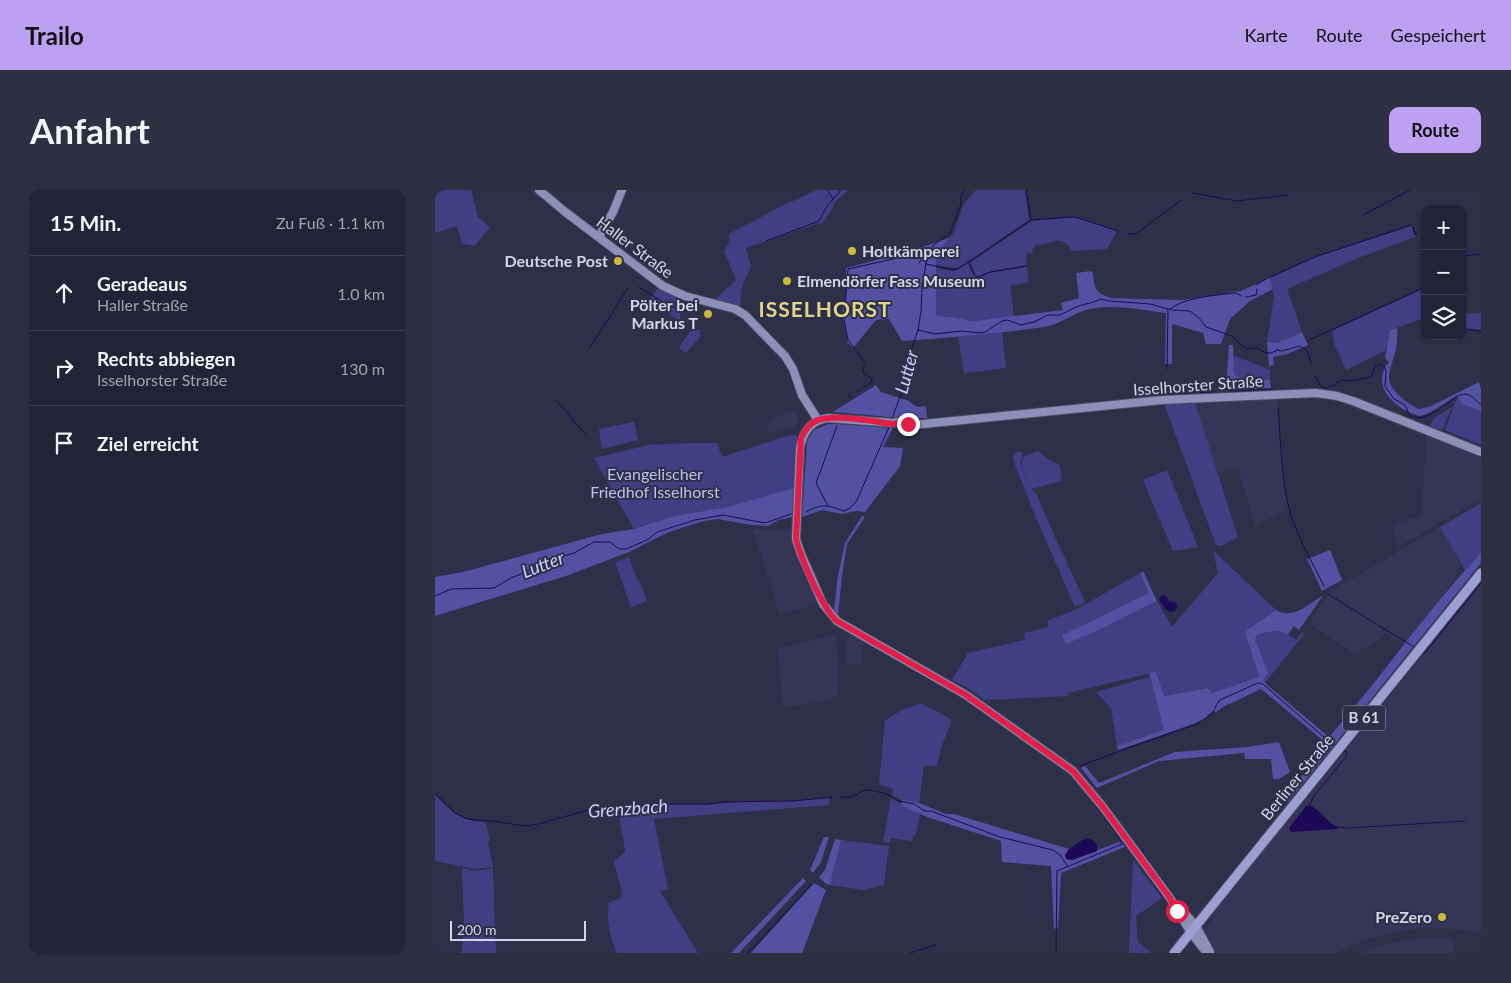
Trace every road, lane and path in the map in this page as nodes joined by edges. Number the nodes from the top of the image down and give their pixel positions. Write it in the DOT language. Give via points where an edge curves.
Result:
graph roads {
  1 [pos="539,190"];
  2 [pos="622,190"];
  3 [pos="599,237"];
  4 [pos="818,420"];
  5 [pos="1481,452"];
  6 [pos="1481,573"];
  7 [pos="1194,930"];
  8 [pos="1175,953"];
  9 [pos="1207,953"];
  10 [pos="1211,953"];
  1 -- 3 [label="street, Haller Straße"];
  2 -- 3 [label="street"];
  3 -- 4 [label="street, Haller Straße" via="672,291 745,315 785,356 802,396"];
  4 -- 5 [label="street, Isselhorster Straße" via="907,424 945,422 1162,400 1316,393 1353,401"];
  4 -- 7 [label="street" via="801,438 796,539 830,614 847,628 966,695 1073,771"];
  6 -- 7 [label="main road, Berliner Straße / B 61"];
  7 -- 8 [label="main road, Berliner Straße / B 61"];
  7 -- 9 [label="street"];
  7 -- 10 [label="street"];
}
